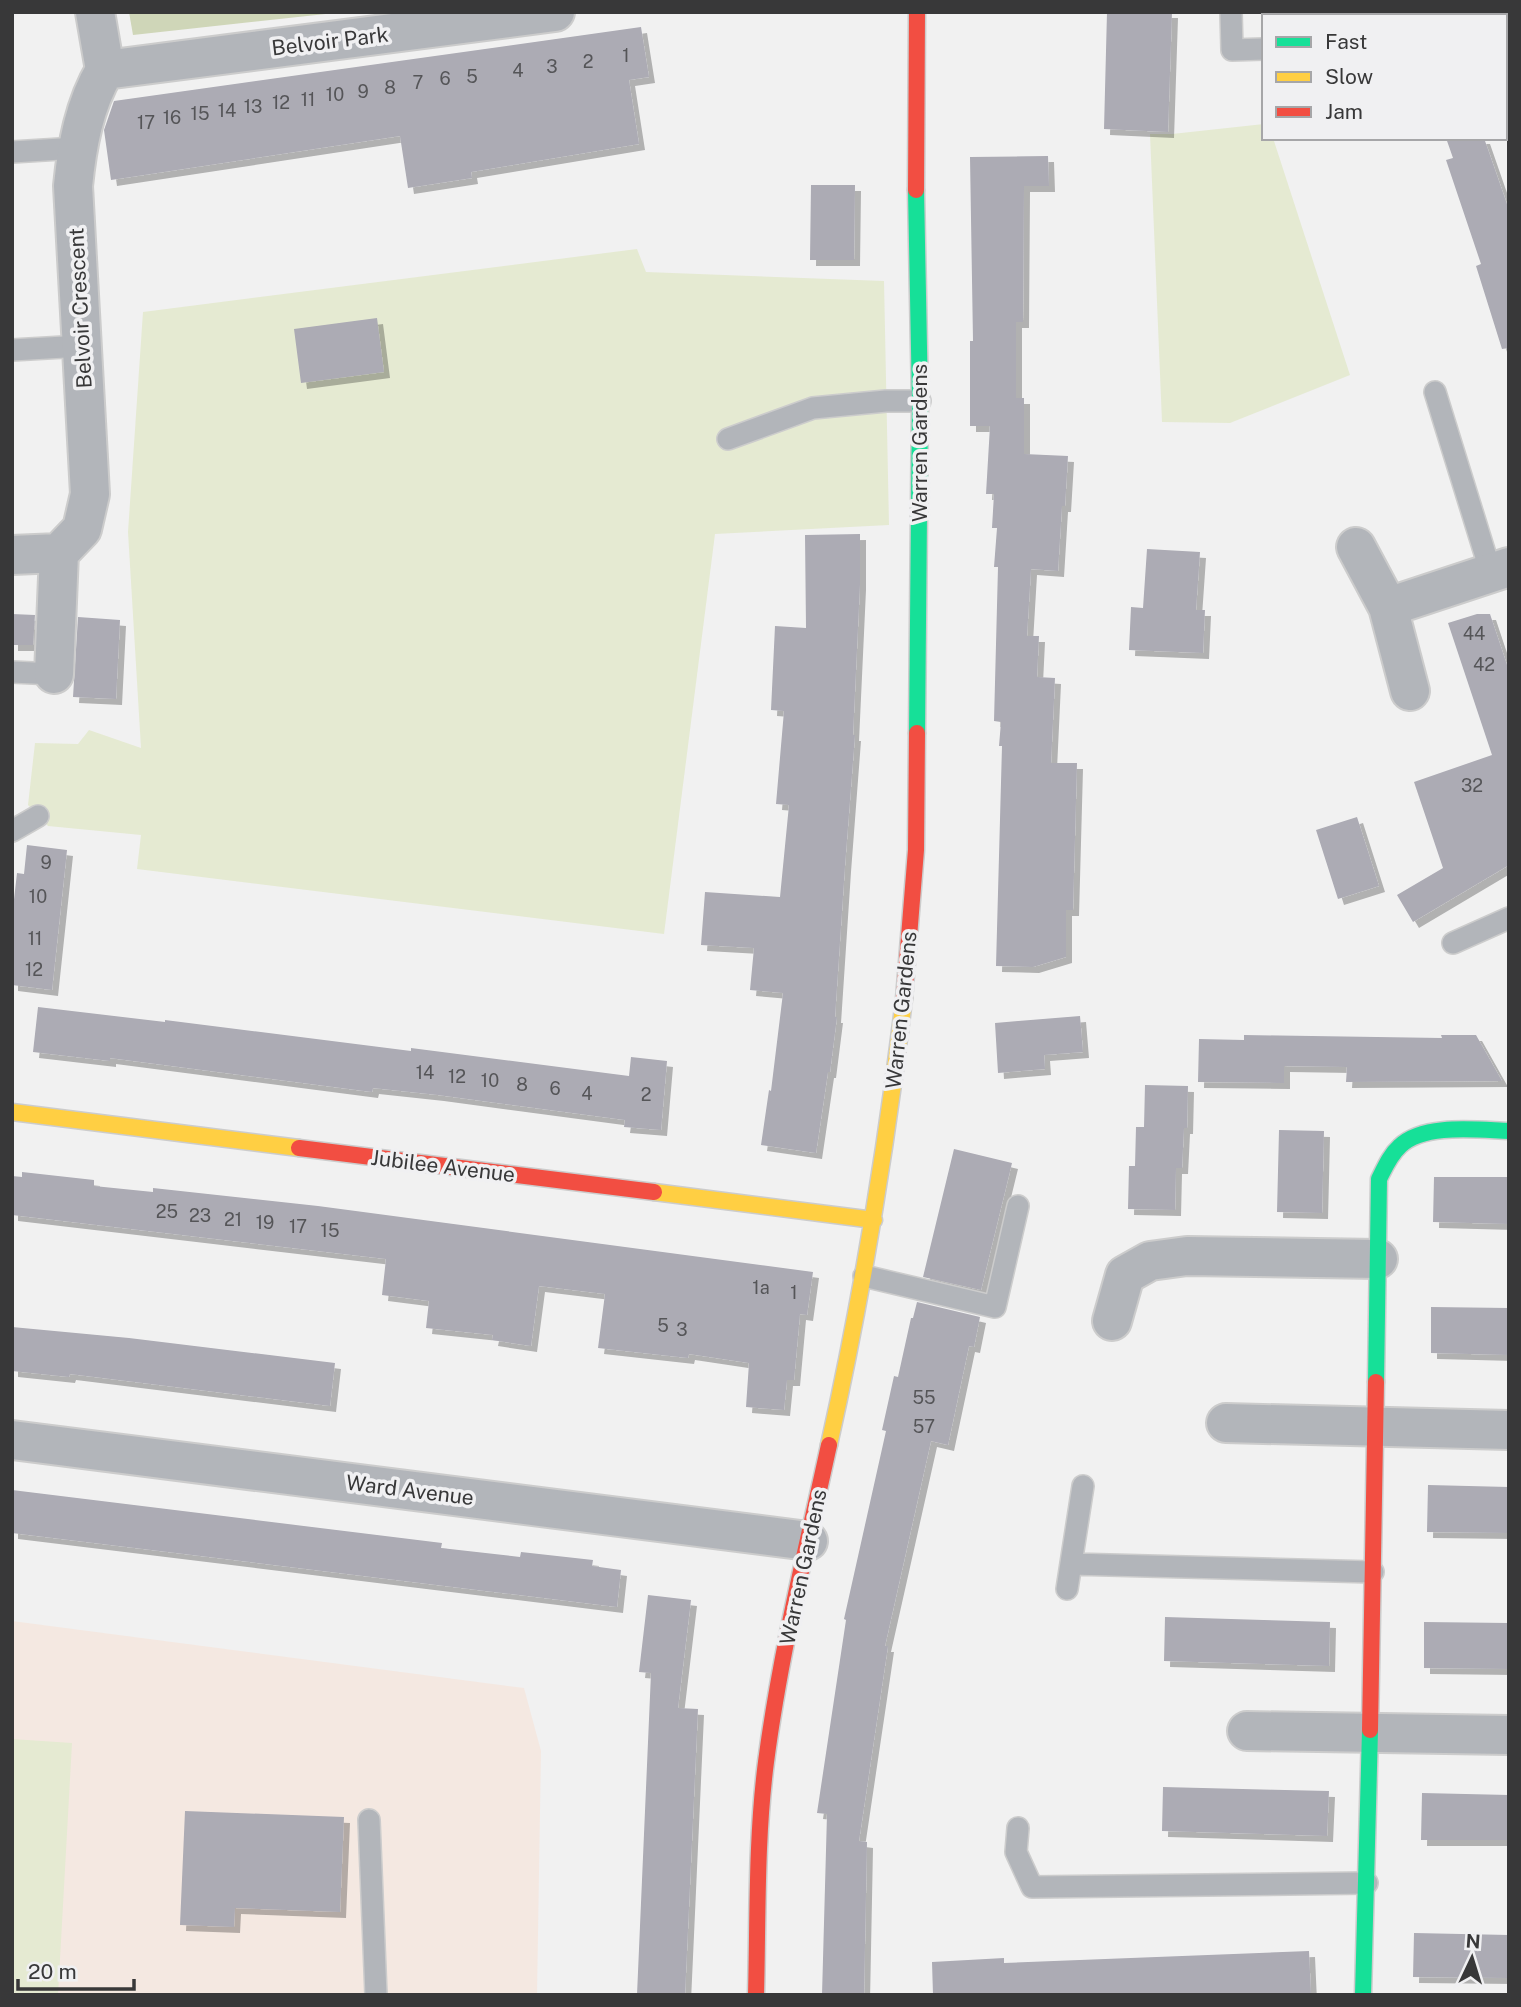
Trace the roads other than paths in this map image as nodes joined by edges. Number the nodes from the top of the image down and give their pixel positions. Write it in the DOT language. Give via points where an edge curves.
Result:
graph roads {
  1 [pos="95,12"];
  2 [pos="555,12"];
  3 [pos="917,12"];
  4 [pos="1231,12"];
  5 [pos="1262,49"];
  6 [pos="106,70"];
  7 [pos="77,148"];
  8 [pos="12,152"];
  9 [pos="82,346"];
  10 [pos="12,350"];
  11 [pos="1435,392"];
  12 [pos="919,401"];
  13 [pos="728,439"];
  14 [pos="1356,547"];
  15 [pos="59,554"];
  16 [pos="12,555"];
  17 [pos="1500,570"];
  18 [pos="1388,607"];
  19 [pos="12,672"];
  20 [pos="54,674"];
  21 [pos="1410,691"];
  22 [pos="38,816"];
  23 [pos="12,831"];
  24 [pos="1509,918"];
  25 [pos="1453,943"];
  26 [pos="12,1112"];
  27 [pos="1509,1131"];
  28 [pos="1018,1206"];
  29 [pos="874,1220"];
  30 [pos="1378,1259"];
  31 [pos="864,1276"];
  32 [pos="1112,1321"];
  33 [pos="1226,1423"];
  34 [pos="1374,1427"];
  35 [pos="1509,1430"];
  36 [pos="12,1440"];
  37 [pos="1083,1486"];
  38 [pos="807,1541"];
  39 [pos="1071,1564"];
  40 [pos="1373,1572"];
  41 [pos="1067,1589"];
  42 [pos="1247,1731"];
  43 [pos="1370,1733"];
  44 [pos="1509,1735"];
  45 [pos="369,1820"];
  46 [pos="1018,1828"];
  47 [pos="1367,1883"];
  48 [pos="376,1995"];
  49 [pos="756,1995"];
  50 [pos="1363,1995"];
  1 -- 6 [label="street"];
  2 -- 6 [label="street, Belvoir Park"];
  3 -- 12 [label="street, Warren Gardens"];
  4 -- 5 [label="lane" via="1232,50"];
  6 -- 7 [label="street, Belvoir Crescent" via="94,89"];
  7 -- 8 [label="lane"];
  7 -- 9 [label="street, Belvoir Crescent" via="73,186"];
  9 -- 10 [label="lane"];
  9 -- 15 [label="street, Belvoir Crescent" via="90,494 82,529"];
  11 -- 17 [label="lane"];
  12 -- 13 [label="lane" via="813,408"];
  12 -- 29 [label="street, Warren Gardens" via="916,850 906,984"];
  14 -- 18 [label="street"];
  15 -- 16 [label="street"];
  15 -- 20 [label="street"];
  17 -- 18 [label="street"];
  18 -- 21 [label="street"];
  19 -- 20 [label="lane"];
  22 -- 23 [label="lane"];
  24 -- 25 [label="lane"];
  26 -- 29 [label="street, Jubilee Avenue"];
  27 -- 30 [label="street" via="1443,1130 1407,1139 1390,1157 1379,1179"];
  28 -- 31 [label="lane" via="995,1307"];
  29 -- 31 [label="street, Warren Gardens"];
  30 -- 32 [label="street" via="1187,1256 1150,1261 1125,1275"];
  30 -- 34 [label="street"];
  31 -- 38 [label="street, Warren Gardens"];
  33 -- 34 [label="street"];
  34 -- 35 [label="street"];
  34 -- 40 [label="street"];
  36 -- 38 [label="street, Ward Avenue"];
  37 -- 39 [label="lane"];
  38 -- 49 [label="street, Warren Gardens" via="766,1763"];
  39 -- 40 [label="lane"];
  39 -- 41 [label="lane"];
  40 -- 43 [label="street"];
  42 -- 43 [label="street"];
  43 -- 44 [label="street"];
  43 -- 47 [label="street"];
  45 -- 48 [label="lane"];
  46 -- 47 [label="lane" via="1016,1852 1032,1887"];
  47 -- 50 [label="street"];
}
